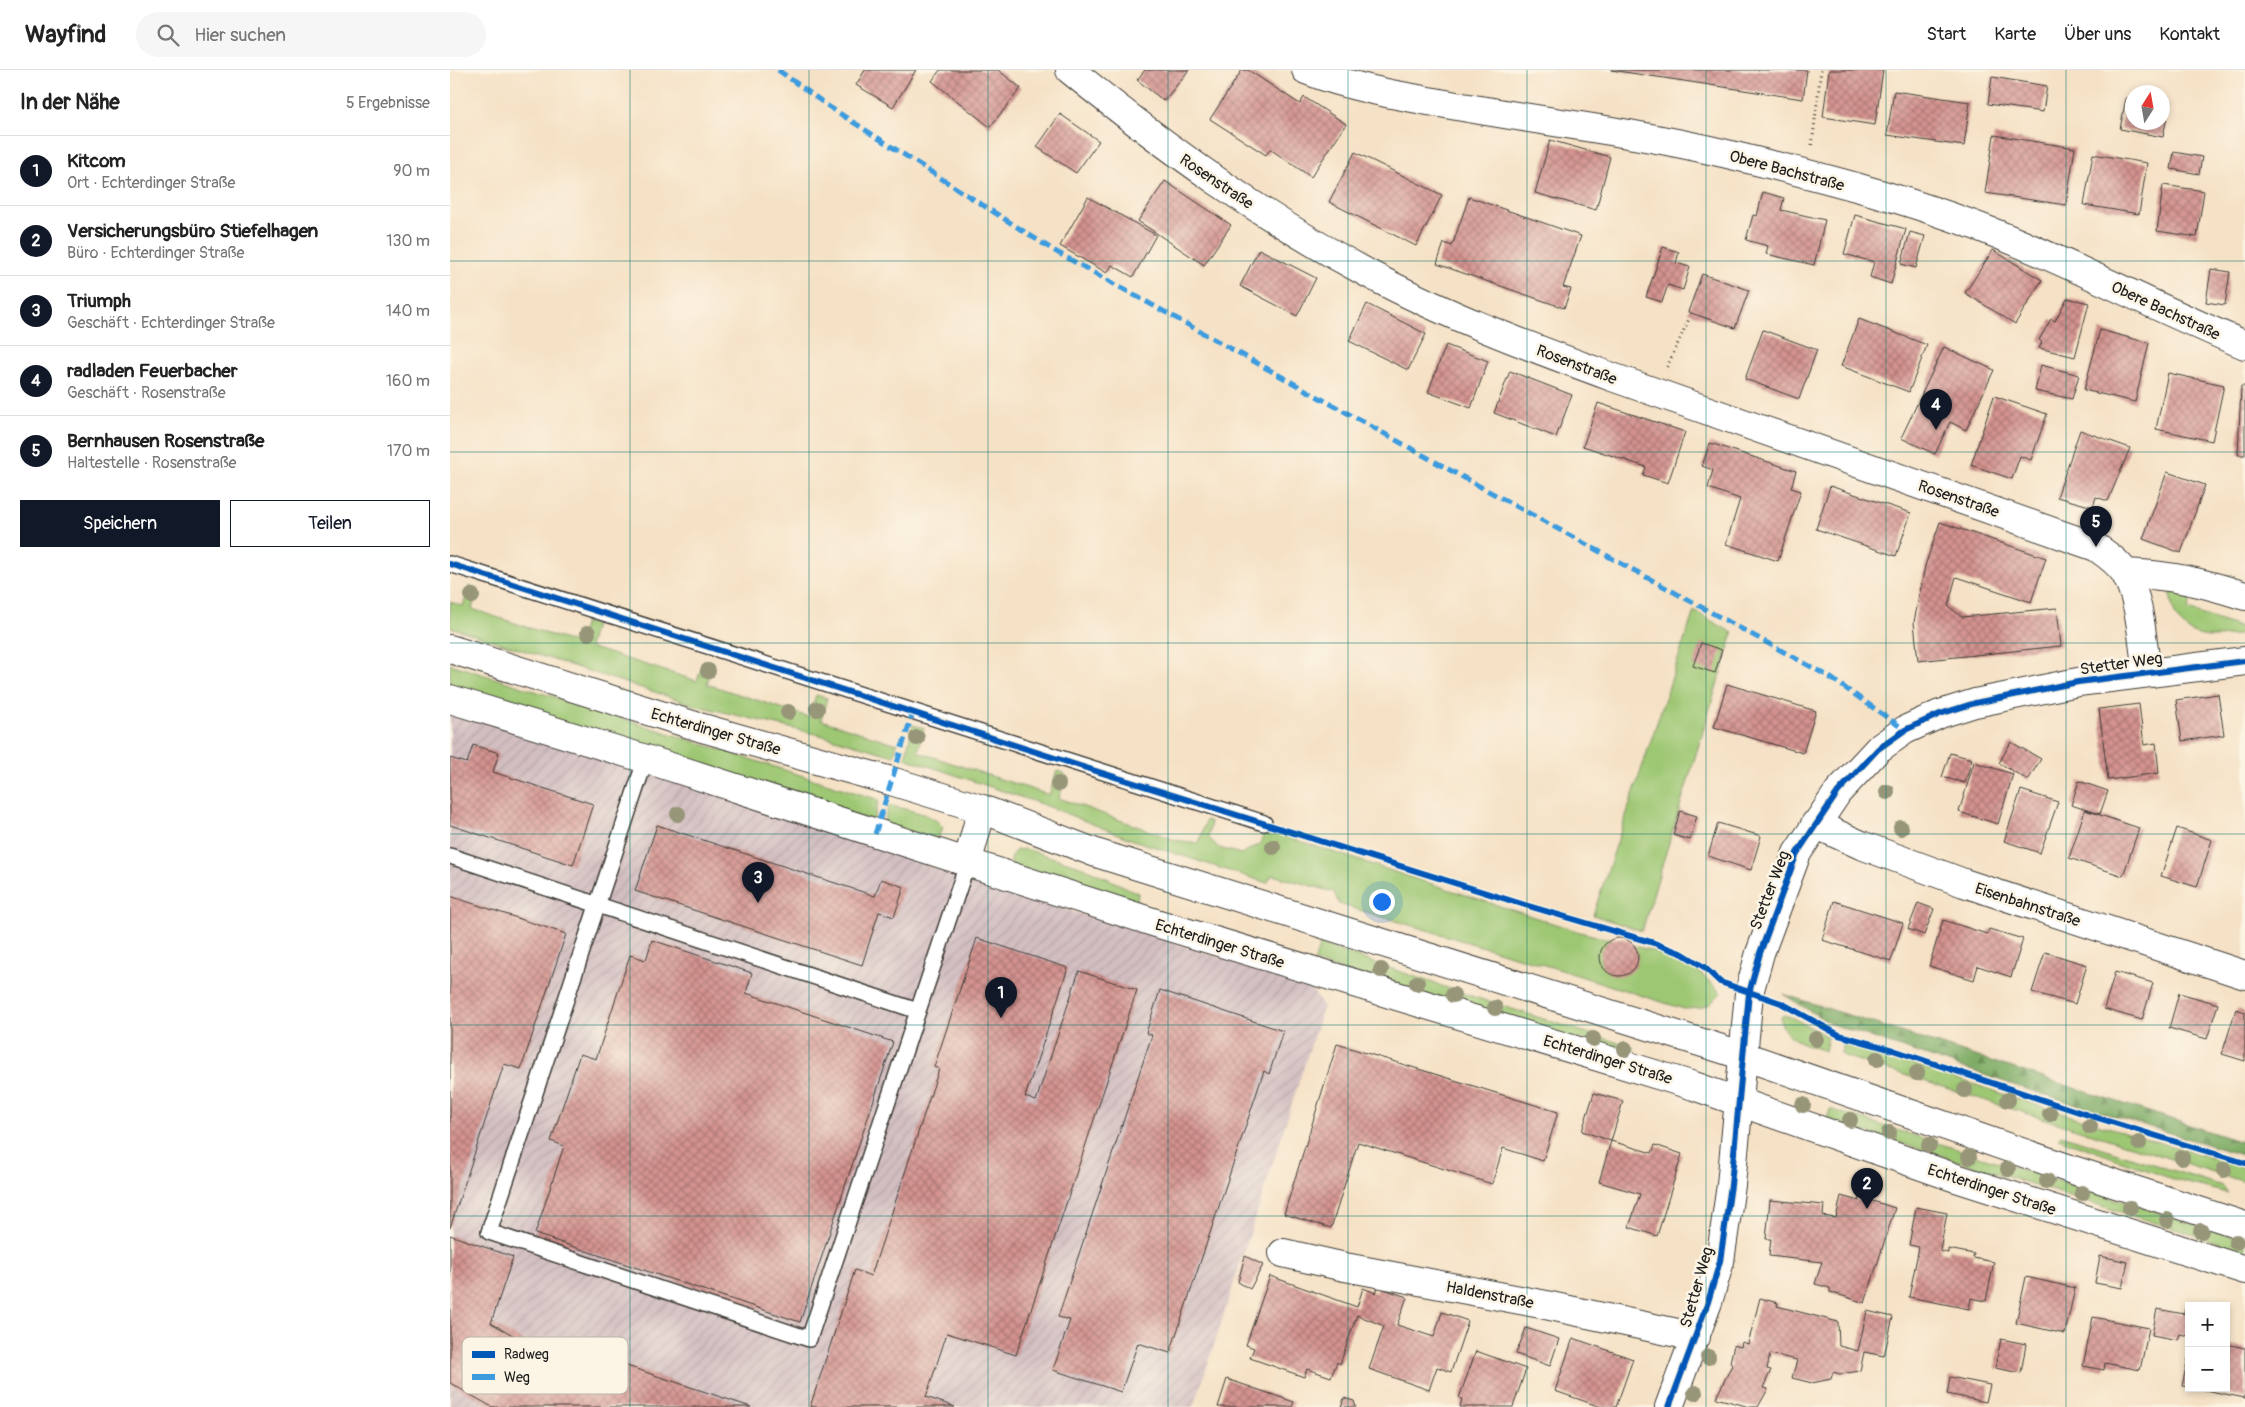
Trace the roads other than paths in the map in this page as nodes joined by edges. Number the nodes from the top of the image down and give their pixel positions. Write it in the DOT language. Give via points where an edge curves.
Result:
graph roads {
  1 [pos="1070,70"];
  2 [pos="1306,70"];
  3 [pos="2245,345"];
  4 [pos="450,564"];
  5 [pos="2125,573"];
  6 [pos="2245,596"];
  7 [pos="450,649"];
  8 [pos="2245,661"];
  9 [pos="2147,672"];
  10 [pos="450,699"];
  11 [pos="646,759"];
  12 [pos="982,809"];
  13 [pos="1264,823"];
  14 [pos="1815,824"];
  15 [pos="450,856"];
  16 [pos="967,864"];
  17 [pos="598,905"];
  18 [pos="2245,975"];
  19 [pos="918,1011"];
  20 [pos="1741,1055"];
  21 [pos="1739,1102"];
  22 [pos="2245,1226"];
  23 [pos="1283,1253"];
  24 [pos="2245,1270"];
  25 [pos="1696,1336"];
  26 [pos="1669,1407"];
  1 -- 5 [label="street, Rosenstraße" via="1188,162 1240,198 1370,274 1542,351 2096,547"];
  2 -- 3 [label="street, Obere Bachstraße" via="1350,85 1671,142 1808,175 1941,214 1996,234"];
  4 -- 13 [label="lane"];
  5 -- 6 [label="street" via="2189,579"];
  5 -- 9 [label="street, Rosenstraße" via="2134,597"];
  7 -- 12 [label="street, Echterdinger Straße" via="699,727"];
  8 -- 9 [label="street, Stetter Weg"];
  9 -- 14 [label="street, Stetter Weg" via="2016,693 1940,714 1905,730 1857,769"];
  10 -- 11 [label="street, Echterdinger Straße"];
  11 -- 16 [label="street, Echterdinger Straße"];
  11 -- 17 [label="lane"];
  12 -- 16 [label="street"];
  12 -- 20 [label="street, Echterdinger Straße" via="1096,852"];
  14 -- 18 [label="street, Eisenbahnstraße" via="1861,846 1964,883"];
  14 -- 20 [label="street, Stetter Weg" via="1793,862 1760,953 1749,993"];
  15 -- 17 [label="lane"];
  16 -- 19 [label="lane"];
  16 -- 21 [label="street, Echterdinger Straße"];
  17 -- 19 [label="lane"];
  17 -- 19 [label="lane" via="489,1232 809,1339"];
  20 -- 21 [label="street, Stetter Weg"];
  20 -- 22 [label="street, Echterdinger Straße"];
  21 -- 24 [label="street, Echterdinger Straße" via="1956,1178"];
  21 -- 25 [label="street, Stetter Weg" via="1720,1261"];
  23 -- 25 [label="street, Haldenstraße"];
  25 -- 26 [label="street, Stetter Weg"];
}
